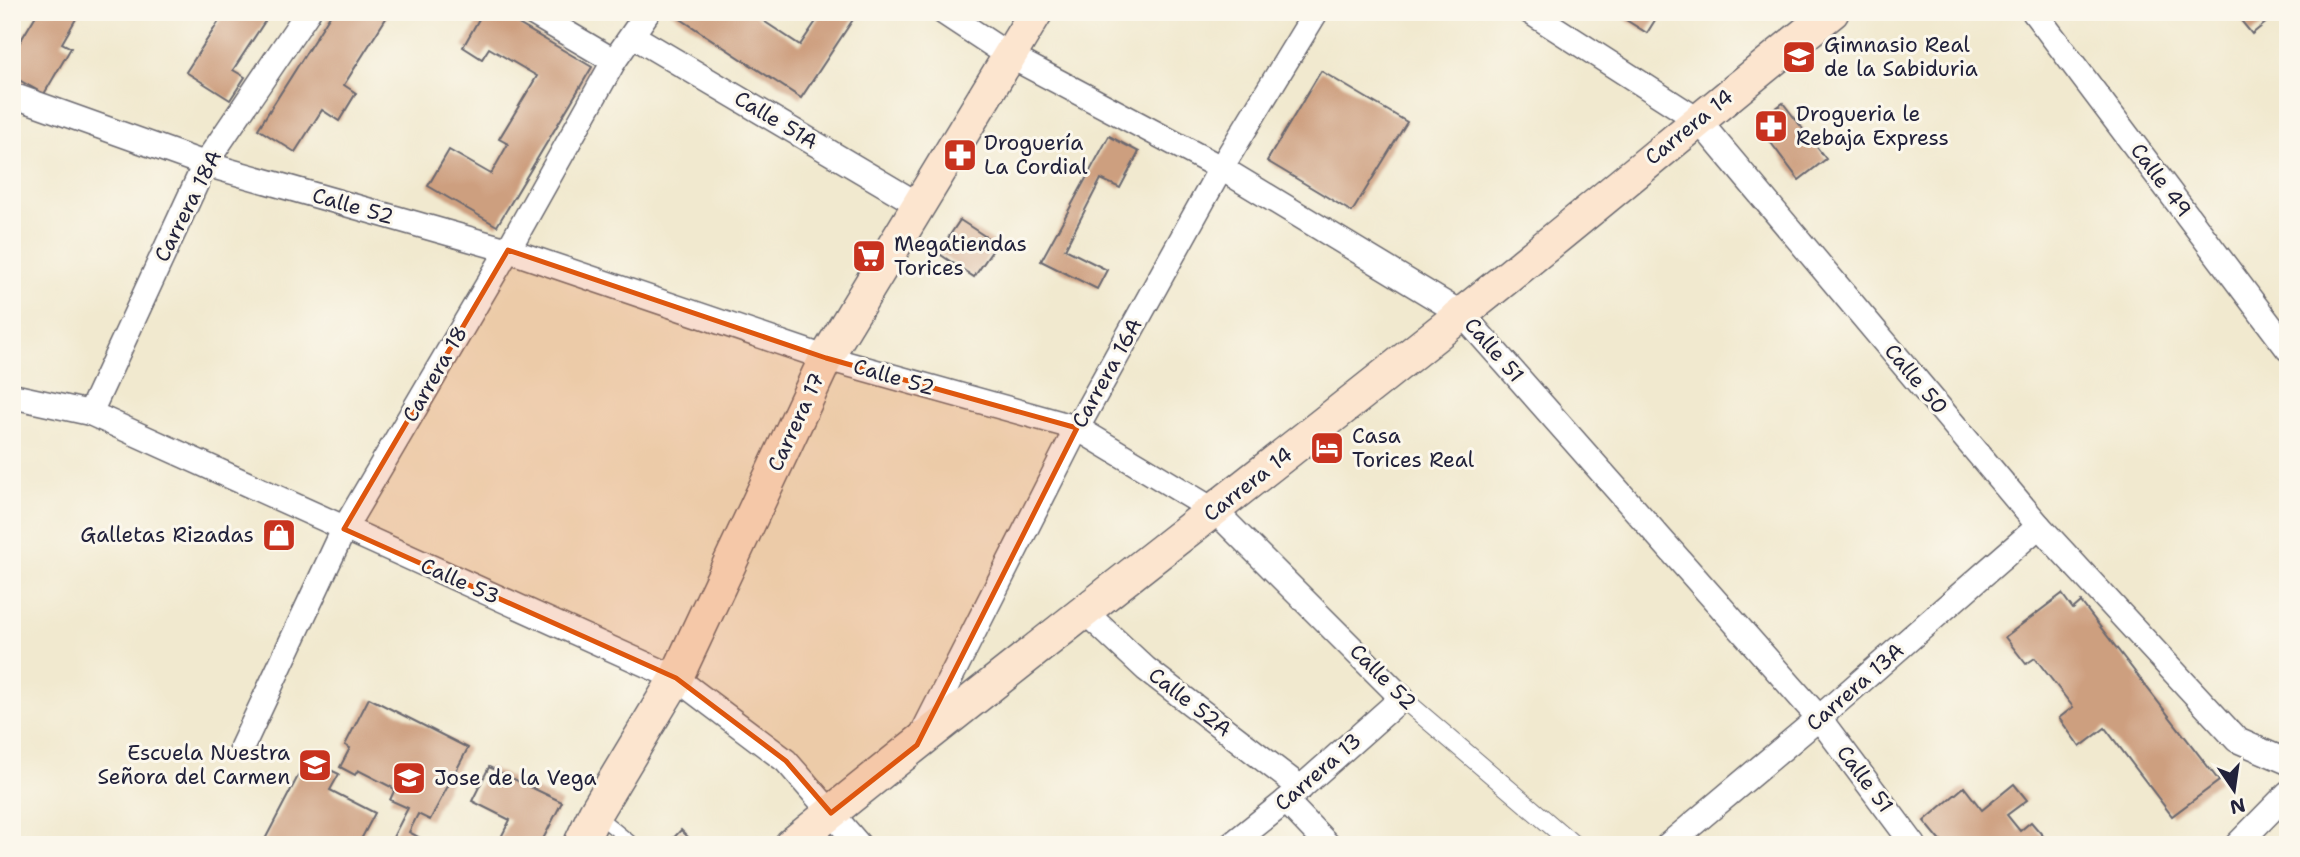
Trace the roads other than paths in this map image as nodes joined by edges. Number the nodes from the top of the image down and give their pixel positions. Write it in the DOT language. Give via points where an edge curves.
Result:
graph roads {
  1 [pos="308,12"];
  2 [pos="531,12"];
  3 [pos="648,12"];
  4 [pos="943,12"];
  5 [pos="1036,12"];
  6 [pos="1317,12"];
  7 [pos="1530,12"];
  8 [pos="1832,12"];
  9 [pos="2034,12"];
  10 [pos="633,36"];
  11 [pos="1008,55"];
  12 [pos="614,61"];
  13 [pos="12,95"];
  14 [pos="1698,120"];
  15 [pos="205,164"];
  16 [pos="1221,168"];
  17 [pos="919,205"];
  18 [pos="508,250"];
  19 [pos="1462,314"];
  20 [pos="2288,349"];
  21 [pos="826,358"];
  22 [pos="14,401"];
  23 [pos="90,413"];
  24 [pos="1077,428"];
  25 [pos="1215,511"];
  26 [pos="2039,526"];
  27 [pos="344,529"];
  28 [pos="1084,611"];
  29 [pos="676,678"];
  30 [pos="1402,698"];
  31 [pos="1819,718"];
  32 [pos="917,745"];
  33 [pos="242,747"];
  34 [pos="2288,762"];
  35 [pos="2288,793"];
  36 [pos="1294,794"];
  37 [pos="595,813"];
  38 [pos="831,813"];
  39 [pos="580,845"];
  40 [pos="634,845"];
  41 [pos="791,845"];
  42 [pos="859,845"];
  43 [pos="1231,845"];
  44 [pos="1328,845"];
  45 [pos="1574,845"];
  46 [pos="1668,845"];
  47 [pos="1914,845"];
  48 [pos="2237,845"];
  1 -- 15 [label="street, Carrera 18A"];
  2 -- 12 [label="street"];
  3 -- 10 [label="street, Carrera 18"];
  4 -- 11 [label="street, Calle 51"];
  5 -- 11 [label="main road, Carrera 17"];
  6 -- 16 [label="street, Carrera 16A"];
  7 -- 14 [label="street, Calle 50"];
  8 -- 14 [label="main road, Carrera 14"];
  9 -- 20 [label="street, Calle 49"];
  10 -- 12 [label="street, Carrera 18"];
  10 -- 17 [label="street, Calle 51A"];
  11 -- 16 [label="street, Calle 51"];
  11 -- 17 [label="main road, Carrera 17"];
  12 -- 18 [label="street, Carrera 18"];
  13 -- 15 [label="street, Calle 52"];
  14 -- 19 [label="main road, Carrera 14"];
  14 -- 26 [label="street, Calle 50"];
  15 -- 18 [label="street, Calle 52"];
  15 -- 23 [label="street, Carrera 18A"];
  16 -- 19 [label="street, Calle 51"];
  16 -- 24 [label="street, Carrera 16A"];
  17 -- 21 [label="main road, Carrera 17"];
  18 -- 21 [label="street, Calle 52"];
  18 -- 27 [label="street, Carrera 18"];
  19 -- 25 [label="main road, Carrera 14"];
  19 -- 31 [label="street, Calle 51"];
  21 -- 24 [label="street, Calle 52"];
  21 -- 29 [label="main road, Carrera 17"];
  22 -- 23 [label="street, Calle 53"];
  23 -- 27 [label="street, Calle 53"];
  24 -- 25 [label="street, Calle 52"];
  24 -- 32 [label="street, Carrera 16A"];
  25 -- 28 [label="main road, Carrera 14"];
  25 -- 30 [label="street, Calle 52"];
  26 -- 31 [label="street, Carrera 13A"];
  26 -- 34 [label="street, Calle 50" via="2236,740"];
  27 -- 29 [label="street, Calle 53"];
  27 -- 33 [label="street, Carrera 18"];
  28 -- 32 [label="main road, Carrera 14"];
  28 -- 36 [label="street, Calle 52A"];
  29 -- 37 [label="main road, Carrera 17"];
  29 -- 38 [label="street, Calle 53" via="786,761"];
  30 -- 36 [label="street, Carrera 13"];
  30 -- 45 [label="street, Calle 52"];
  31 -- 46 [label="street, Carrera 13A"];
  31 -- 47 [label="street, Calle 51"];
  32 -- 38 [label="main road, Carrera 14"];
  35 -- 48 [label="street"];
  36 -- 43 [label="street, Carrera 13"];
  36 -- 44 [label="street, Calle 52A"];
  37 -- 39 [label="main road, Carrera 17"];
  37 -- 40 [label="lane"];
  38 -- 41 [label="main road, Carrera 14"];
  38 -- 42 [label="street, Calle 53"];
}
